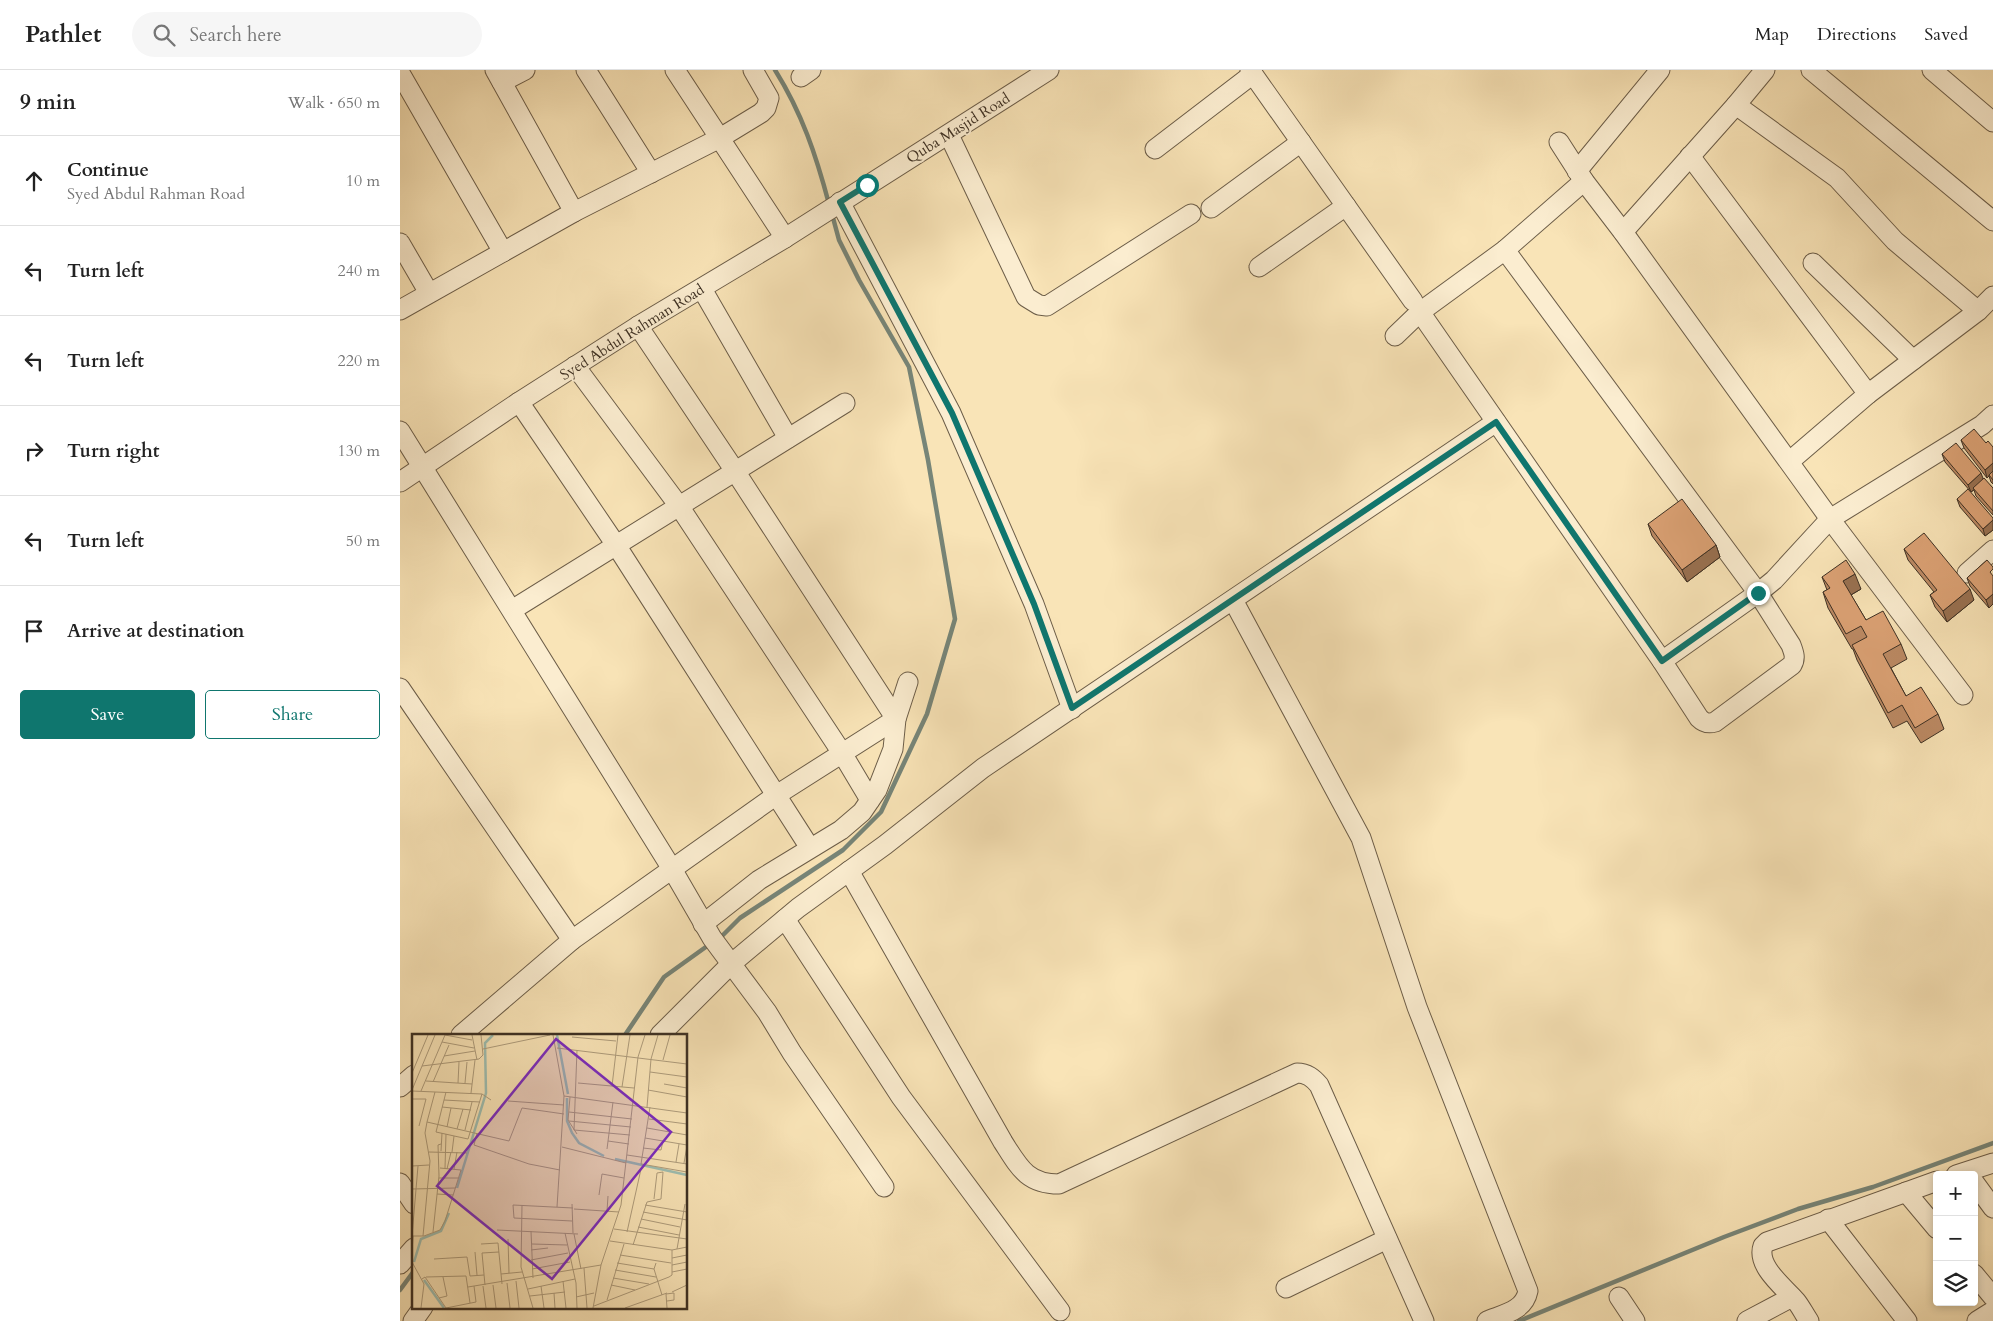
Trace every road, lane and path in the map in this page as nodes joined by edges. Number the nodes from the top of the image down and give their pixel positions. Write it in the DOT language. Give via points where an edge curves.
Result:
graph roads {
  1 [pos="525,70"];
  2 [pos="586,70"];
  3 [pos="675,70"];
  4 [pos="753,70"];
  5 [pos="1049,70"];
  6 [pos="1660,70"];
  7 [pos="1765,70"];
  8 [pos="1811,70"];
  9 [pos="1932,70"];
  10 [pos="1251,72"];
  11 [pos="400,73"];
  12 [pos="499,76"];
  13 [pos="1736,105"];
  14 [pos="1993,122"];
  15 [pos="949,135"];
  16 [pos="720,138"];
  17 [pos="1301,142"];
  18 [pos="1559,142"];
  19 [pos="1155,149"];
  20 [pos="1690,156"];
  21 [pos="651,173"];
  22 [pos="1581,176"];
  23 [pos="867,185"];
  24 [pos="840,202"];
  25 [pos="1346,206"];
  26 [pos="1211,208"];
  27 [pos="574,212"];
  28 [pos="1191,214"];
  29 [pos="1993,221"];
  30 [pos="1623,232"];
  31 [pos="785,238"];
  32 [pos="400,243"];
  33 [pos="1505,250"];
  34 [pos="503,252"];
  35 [pos="1813,263"];
  36 [pos="1260,267"];
  37 [pos="702,289"];
  38 [pos="429,293"];
  39 [pos="1993,296"];
  40 [pos="1416,307"];
  41 [pos="400,310"];
  42 [pos="1978,311"];
  43 [pos="638,326"];
  44 [pos="1395,336"];
  45 [pos="1913,360"];
  46 [pos="575,366"];
  47 [pos="1868,394"];
  48 [pos="519,402"];
  49 [pos="845,403"];
  50 [pos="1993,416"];
  51 [pos="1496,422"];
  52 [pos="400,431"];
  53 [pos="788,438"];
  54 [pos="1790,461"];
  55 [pos="422,467"];
  56 [pos="735,471"];
  57 [pos="400,482"];
  58 [pos="679,506"];
  59 [pos="1830,518"];
  60 [pos="616,545"];
  61 [pos="1993,550"];
  62 [pos="1967,572"];
  63 [pos="1758,593"];
  64 [pos="1233,600"];
  65 [pos="512,610"];
  66 [pos="1662,661"];
  67 [pos="908,682"];
  68 [pos="400,688"];
  69 [pos="1963,695"];
  70 [pos="1072,708"];
  71 [pos="406,711"];
  72 [pos="896,719"];
  73 [pos="842,753"];
  74 [pos="775,796"];
  75 [pos="870,800"];
  76 [pos="810,848"];
  77 [pos="672,869"];
  78 [pos="849,871"];
  79 [pos="785,919"];
  80 [pos="572,940"];
  81 [pos="716,944"];
  82 [pos="462,1034"];
  83 [pos="661,1034"];
  84 [pos="412,1077"];
  85 [pos="400,1087"];
  86 [pos="1993,1163"];
  87 [pos="1976,1171"];
  88 [pos="400,1183"];
  89 [pos="1933,1183"];
  90 [pos="884,1187"];
  91 [pos="1978,1190"];
  92 [pos="1906,1192"];
  93 [pos="408,1202"];
  94 [pos="1993,1208"];
  95 [pos="1828,1219"];
  96 [pos="1933,1224"];
  97 [pos="1387,1239"];
  98 [pos="412,1250"];
  99 [pos="400,1264"];
  100 [pos="1978,1279"];
  101 [pos="1286,1288"];
  102 [pos="1619,1297"];
  103 [pos="1792,1297"];
  104 [pos="1993,1297"];
  105 [pos="422,1308"];
  106 [pos="1060,1311"];
  107 [pos="1993,1312"];
  108 [pos="413,1321"];
  109 [pos="1424,1321"];
  110 [pos="1487,1321"];
  111 [pos="1635,1321"];
  112 [pos="1746,1321"];
  113 [pos="1809,1321"];
  114 [pos="1907,1321"];
  115 [pos="1977,1321"];
  1 -- 12 [label="street"];
  2 -- 21 [label="street"];
  3 -- 16 [label="street"];
  4 -- 16 [label="street" via="769,98 766,108"];
  5 -- 15 [label="street, Quba Masjid Road"];
  6 -- 22 [label="street"];
  7 -- 13 [label="street"];
  8 -- 29 [label="street"];
  9 -- 14 [label="street"];
  10 -- 17 [label="street"];
  10 -- 19 [label="street"];
  11 -- 34 [label="street"];
  12 -- 27 [label="street"];
  13 -- 20 [label="street"];
  13 -- 42 [label="street" via="1837,178 1895,241"];
  15 -- 23 [label="street, Quba Masjid Road"];
  15 -- 28 [label="street" via="1026,297 1039,305 1047,306"];
  16 -- 21 [label="street"];
  16 -- 31 [label="street"];
  17 -- 25 [label="street"];
  17 -- 26 [label="street"];
  18 -- 22 [label="street"];
  20 -- 30 [label="street"];
  20 -- 47 [label="street"];
  21 -- 27 [label="street"];
  22 -- 30 [label="street"];
  22 -- 33 [label="street"];
  23 -- 24 [label="street, Syed Abdul Rahman Road"];
  24 -- 31 [label="street, Syed Abdul Rahman Road"];
  24 -- 70 [label="street" via="952,413 1034,604"];
  25 -- 36 [label="street"];
  25 -- 40 [label="street"];
  27 -- 34 [label="street"];
  30 -- 54 [label="street"];
  31 -- 37 [label="street, Syed Abdul Rahman Road"];
  32 -- 38 [label="street"];
  33 -- 40 [label="street"];
  33 -- 63 [label="street"];
  34 -- 38 [label="street"];
  35 -- 45 [label="street"];
  37 -- 43 [label="street, Syed Abdul Rahman Road"];
  37 -- 53 [label="street"];
  38 -- 41 [label="street"];
  39 -- 42 [label="street"];
  40 -- 44 [label="street"];
  40 -- 51 [label="street"];
  42 -- 45 [label="street"];
  43 -- 46 [label="street, Syed Abdul Rahman Road"];
  43 -- 56 [label="street"];
  45 -- 47 [label="street"];
  46 -- 48 [label="street, Syed Abdul Rahman Road"];
  46 -- 58 [label="street"];
  47 -- 54 [label="street"];
  48 -- 55 [label="street, Syed Abdul Rahman Road"];
  48 -- 60 [label="street"];
  49 -- 53 [label="street"];
  50 -- 59 [label="street"];
  51 -- 64 [label="street"];
  51 -- 66 [label="street"];
  52 -- 55 [label="street"];
  53 -- 56 [label="street"];
  54 -- 59 [label="street"];
  55 -- 57 [label="street, Syed Abdul Rahman Road"];
  55 -- 65 [label="street"];
  56 -- 58 [label="street"];
  56 -- 72 [label="street"];
  58 -- 60 [label="street"];
  58 -- 73 [label="street"];
  59 -- 63 [label="street" via="1774,580"];
  59 -- 69 [label="street"];
  60 -- 65 [label="street"];
  60 -- 74 [label="street"];
  61 -- 62 [label="street"];
  63 -- 66 [label="street"];
  63 -- 66 [label="street" via="1791,646 1795,660 1715,722 1709,724 1699,718"];
  64 -- 70 [label="street"];
  64 -- 110 [label="street" via="1361,838 1417,1007 1528,1291 1527,1299 1518,1309"];
  65 -- 77 [label="street"];
  67 -- 72 [label="street"];
  68 -- 71 [label="street"];
  70 -- 78 [label="street" via="983,768"];
  71 -- 80 [label="street"];
  72 -- 73 [label="street"];
  72 -- 75 [label="street" via="893,749"];
  73 -- 74 [label="street"];
  73 -- 75 [label="street"];
  74 -- 76 [label="street"];
  74 -- 77 [label="street"];
  75 -- 76 [label="street" via="862,812 841,830"];
  76 -- 81 [label="street" via="760,880"];
  77 -- 80 [label="street"];
  77 -- 81 [label="street"];
  78 -- 79 [label="street"];
  78 -- 97 [label="street" via="1003,1142 1031,1179 1045,1184 1060,1184 1302,1073 1319,1085"];
  79 -- 81 [label="street"];
  79 -- 106 [label="street" via="901,1097"];
  80 -- 82 [label="street"];
  81 -- 83 [label="street"];
  81 -- 90 [label="street" via="767,1012"];
  84 -- 85 [label="street"];
  86 -- 87 [label="street"];
  88 -- 93 [label="street"];
  89 -- 92 [label="street"];
  91 -- 94 [label="street"];
  92 -- 95 [label="street"];
  92 -- 96 [label="street"];
  95 -- 103 [label="street" via="1763,1246 1765,1266"];
  95 -- 114 [label="street"];
  97 -- 101 [label="street"];
  97 -- 109 [label="street"];
  98 -- 99 [label="street"];
  100 -- 104 [label="street"];
  102 -- 111 [label="street"];
  103 -- 112 [label="street"];
  103 -- 113 [label="street"];
  105 -- 108 [label="street"];
  107 -- 115 [label="street"];
}
